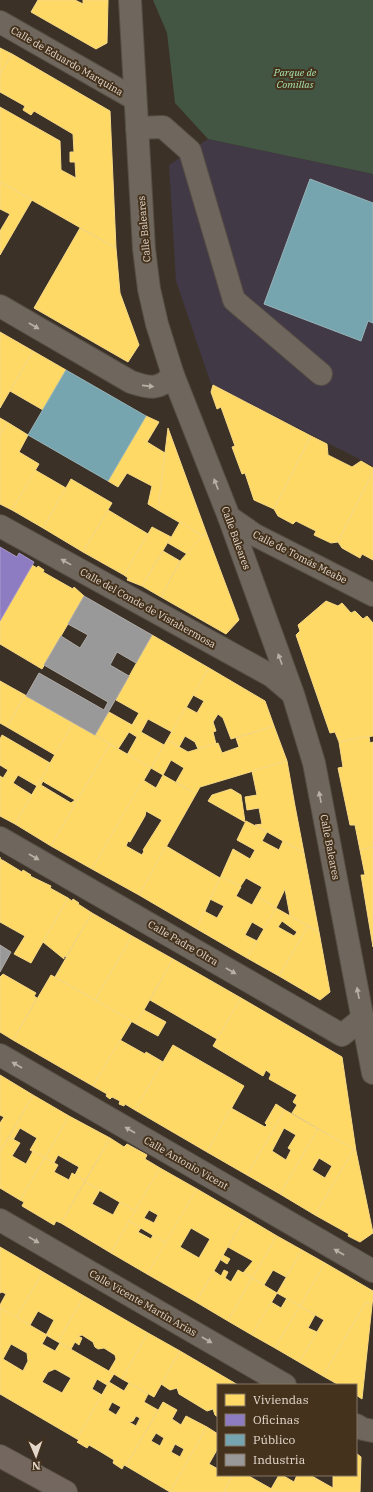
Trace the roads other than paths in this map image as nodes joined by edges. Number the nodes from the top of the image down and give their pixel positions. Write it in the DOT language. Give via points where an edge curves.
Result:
graph roads {
  1 [pos="130,0"];
  2 [pos="0,22"];
  3 [pos="134,99"];
  4 [pos="137,128"];
  5 [pos="0,306"];
  6 [pos="321,374"];
  7 [pos="173,375"];
  8 [pos="229,517"];
  9 [pos="0,526"];
  10 [pos="373,595"];
  11 [pos="293,694"];
  12 [pos="0,838"];
  13 [pos="363,1018"];
  14 [pos="0,1055"];
  15 [pos="372,1063"];
  16 [pos="0,1220"];
  17 [pos="373,1271"];
  18 [pos="283,1384"];
  19 [pos="357,1426"];
  20 [pos="373,1431"];
  21 [pos="0,1456"];
  22 [pos="66,1492"];
  1 -- 3 [label="street, Calle Baleares"];
  2 -- 3 [label="street, Calle de Eduardo Marquina"];
  3 -- 4 [label="street, Calle Baleares"];
  4 -- 6 [label="street" via="163,127 190,151 234,300"];
  4 -- 7 [label="street, Calle Baleares" via="149,289"];
  5 -- 7 [label="street, one-way" via="131,382 144,387 157,387"];
  8 -- 7 [label="street, Calle Baleares, one-way"];
  8 -- 10 [label="street, Calle de Tomás Meabe" via="255,535"];
  11 -- 8 [label="street, Calle Baleares, one-way"];
  11 -- 9 [label="street, Calle del Conde de Vistahermosa, one-way" via="272,676"];
  13 -- 11 [label="street, Calle Baleares, one-way" via="314,763"];
  12 -- 13 [label="street, Calle Padre Oltra, one-way" via="342,1035"];
  13 -- 15 [label="street, Calle Baleares"];
  17 -- 14 [label="street, Calle Antonio Vicent, one-way"];
  16 -- 18 [label="street, Calle Vicente Martín Arias, one-way"];
  19 -- 20 [label="street"];
  21 -- 22 [label="main road"];
}
